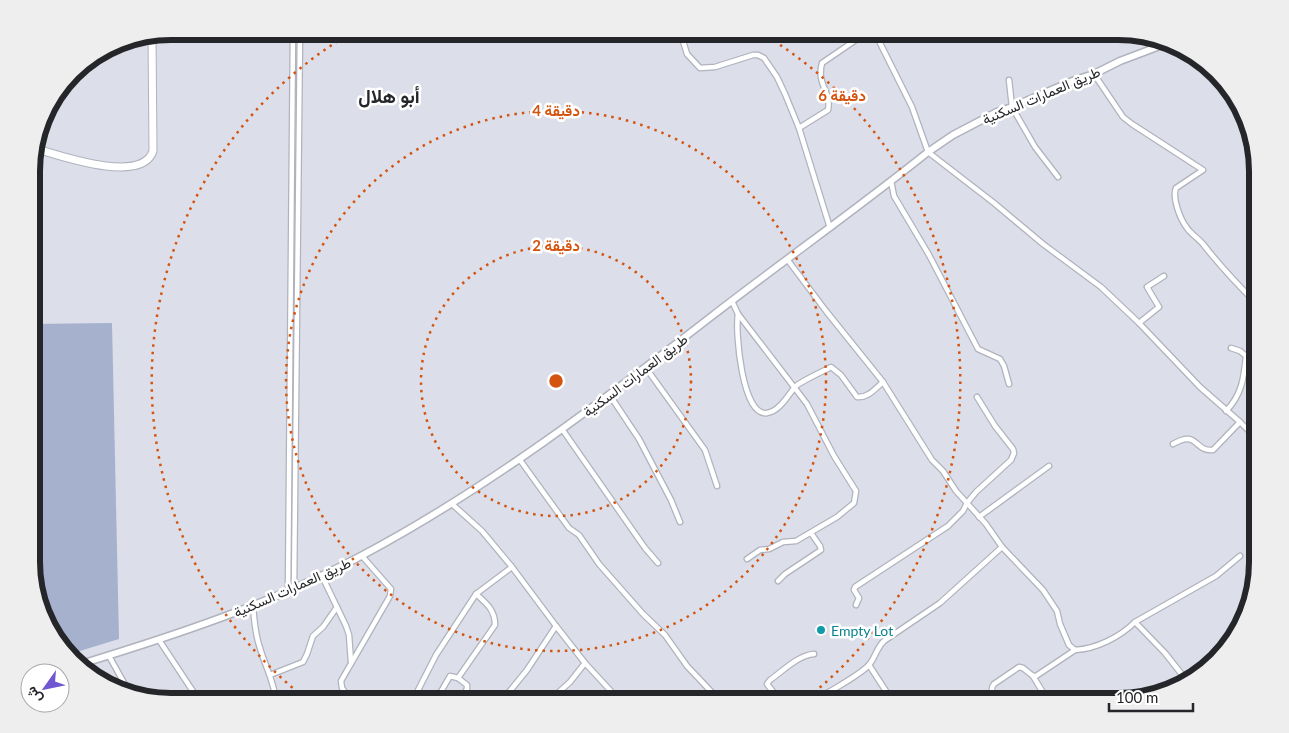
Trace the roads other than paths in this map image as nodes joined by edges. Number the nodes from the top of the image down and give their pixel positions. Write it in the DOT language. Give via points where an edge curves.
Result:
graph roads {
  1 [pos="293,40"];
  2 [pos="300,40"];
  3 [pos="683,40"];
  4 [pos="857,40"];
  5 [pos="879,40"];
  6 [pos="152,42"];
  7 [pos="1159,46"];
  8 [pos="1094,74"];
  9 [pos="1009,80"];
  10 [pos="1012,107"];
  11 [pos="799,128"];
  12 [pos="42,151"];
  13 [pos="928,152"];
  14 [pos="1058,177"];
  15 [pos="891,182"];
  16 [pos="830,228"];
  17 [pos="787,259"];
  18 [pos="1164,276"];
  19 [pos="1249,295"];
  20 [pos="732,301"];
  21 [pos="738,314"];
  22 [pos="1139,323"];
  23 [pos="1231,348"];
  24 [pos="646,368"];
  25 [pos="883,382"];
  26 [pos="1009,384"];
  27 [pos="795,386"];
  28 [pos="609,394"];
  29 [pos="977,397"];
  30 [pos="1226,410"];
  31 [pos="1240,422"];
  32 [pos="562,429"];
  33 [pos="1249,431"];
  34 [pos="1173,444"];
  35 [pos="520,460"];
  36 [pos="1049,466"];
  37 [pos="717,486"];
  38 [pos="967,503"];
  39 [pos="452,504"];
  40 [pos="979,517"];
  41 [pos="680,522"];
  42 [pos="811,533"];
  43 [pos="1002,547"];
  44 [pos="362,556"];
  45 [pos="1240,556"];
  46 [pos="747,559"];
  47 [pos="658,563"];
  48 [pos="512,567"];
  49 [pos="322,576"];
  50 [pos="778,581"];
  51 [pos="291,589"];
  52 [pos="476,594"];
  53 [pos="253,605"];
  54 [pos="856,605"];
  55 [pos="337,607"];
  56 [pos="1135,622"];
  57 [pos="556,626"];
  58 [pos="159,640"];
  59 [pos="1075,650"];
  60 [pos="814,654"];
  61 [pos="109,656"];
  62 [pos="87,662"];
  63 [pos="351,662"];
  64 [pos="585,662"];
  65 [pos="869,665"];
  66 [pos="270,675"];
  67 [pos="1033,676"];
  68 [pos="1183,676"];
  69 [pos="458,678"];
  70 [pos="125,684"];
  71 [pos="194,693"];
  72 [pos="274,693"];
  73 [pos="346,693"];
  74 [pos="417,693"];
  75 [pos="440,693"];
  76 [pos="464,693"];
  77 [pos="508,693"];
  78 [pos="558,693"];
  79 [pos="613,693"];
  80 [pos="712,693"];
  81 [pos="774,693"];
  82 [pos="827,693"];
  83 [pos="887,693"];
  84 [pos="993,693"];
  85 [pos="1043,693"];
  1 -- 51 [label="street"];
  2 -- 51 [label="street"];
  3 -- 11 [label="street" via="687,54 700,68 715,67 753,55 764,58 777,77"];
  4 -- 11 [label="street" via="822,63 820,81 830,103 828,110"];
  5 -- 13 [label="street" via="912,107"];
  6 -- 12 [label="main road" via="153,151 147,162 128,166 97,165"];
  7 -- 8 [label="main road, طريق العمارات السكنية"];
  8 -- 10 [label="main road, طريق العمارات السكنية"];
  8 -- 19 [label="street" via="1123,117 1203,170 1176,188 1174,199 1186,226"];
  9 -- 10 [label="street"];
  10 -- 13 [label="main road, طريق العمارات السكنية" via="974,124"];
  10 -- 14 [label="street" via="1035,147"];
  11 -- 16 [label="street"];
  13 -- 15 [label="main road, طريق العمارات السكنية"];
  13 -- 22 [label="street" via="1101,287"];
  15 -- 16 [label="main road, طريق العمارات السكنية"];
  15 -- 26 [label="street" via="894,196 978,349 1000,359"];
  16 -- 17 [label="main road, طريق العمارات السكنية"];
  17 -- 20 [label="main road, طريق العمارات السكنية"];
  17 -- 25 [label="street"];
  18 -- 22 [label="street" via="1147,287 1159,307"];
  20 -- 21 [label="street"];
  20 -- 24 [label="main road, طريق العمارات السكنية"];
  21 -- 27 [label="street"];
  21 -- 27 [label="street" via="737,332 744,380 753,405 769,413 787,399"];
  22 -- 30 [label="street"];
  23 -- 30 [label="street" via="1246,356 1242,386 1234,403"];
  24 -- 28 [label="main road, طريق العمارات السكنية"];
  24 -- 37 [label="street" via="705,450"];
  25 -- 27 [label="street" via="870,394 857,397 831,367"];
  25 -- 38 [label="street" via="932,460"];
  27 -- 42 [label="street" via="857,495 849,508"];
  28 -- 32 [label="main road, طريق العمارات السكنية"];
  28 -- 41 [label="street" via="640,439"];
  29 -- 38 [label="street" via="1014,453 1011,460"];
  30 -- 31 [label="street"];
  31 -- 33 [label="street"];
  31 -- 34 [label="street" via="1213,450 1190,438"];
  32 -- 35 [label="main road, طريق العمارات السكنية"];
  32 -- 47 [label="street"];
  35 -- 39 [label="main road, طريق العمارات السكنية"];
  35 -- 80 [label="street" via="569,528 579,535 599,564 665,635"];
  36 -- 40 [label="street"];
  38 -- 40 [label="street"];
  38 -- 54 [label="street" via="948,526 856,586 854,590 859,600"];
  39 -- 44 [label="main road, طريق العمارات السكنية"];
  39 -- 48 [label="street" via="482,531"];
  40 -- 43 [label="street"];
  42 -- 46 [label="street" via="796,541 760,550"];
  42 -- 50 [label="street" via="821,550"];
  43 -- 59 [label="street" via="1043,590"];
  43 -- 65 [label="street" via="940,603 884,641"];
  44 -- 49 [label="main road, طريق العمارات السكنية"];
  44 -- 63 [label="street" via="391,590"];
  45 -- 56 [label="street" via="1216,576"];
  48 -- 52 [label="street"];
  48 -- 57 [label="street"];
  49 -- 51 [label="main road, طريق العمارات السكنية"];
  49 -- 55 [label="street"];
  51 -- 53 [label="main road, طريق العمارات السكنية"];
  52 -- 69 [label="street" via="490,607 495,625"];
  52 -- 74 [label="street" via="436,655"];
  53 -- 58 [label="main road, طريق العمارات السكنية"];
  53 -- 66 [label="street" via="258,644"];
  55 -- 63 [label="street" via="349,636"];
  55 -- 66 [label="street" via="314,636 302,662"];
  56 -- 59 [label="street" via="1126,631 1103,642"];
  56 -- 68 [label="street"];
  57 -- 64 [label="street"];
  57 -- 77 [label="street"];
  58 -- 61 [label="main road, طريق العمارات السكنية"];
  58 -- 71 [label="street"];
  59 -- 67 [label="street"];
  60 -- 81 [label="street" via="800,658 770,680 768,684"];
  61 -- 62 [label="main road, طريق العمارات السكنية"];
  61 -- 70 [label="street"];
  63 -- 73 [label="street" via="342,681"];
  64 -- 78 [label="street"];
  64 -- 79 [label="street"];
  65 -- 82 [label="street"];
  65 -- 83 [label="street"];
  66 -- 72 [label="street"];
  67 -- 84 [label="street" via="1020,667 994,684 991,687"];
  67 -- 85 [label="street"];
  69 -- 75 [label="street" via="450,676"];
  69 -- 76 [label="street" via="467,685"];
}
